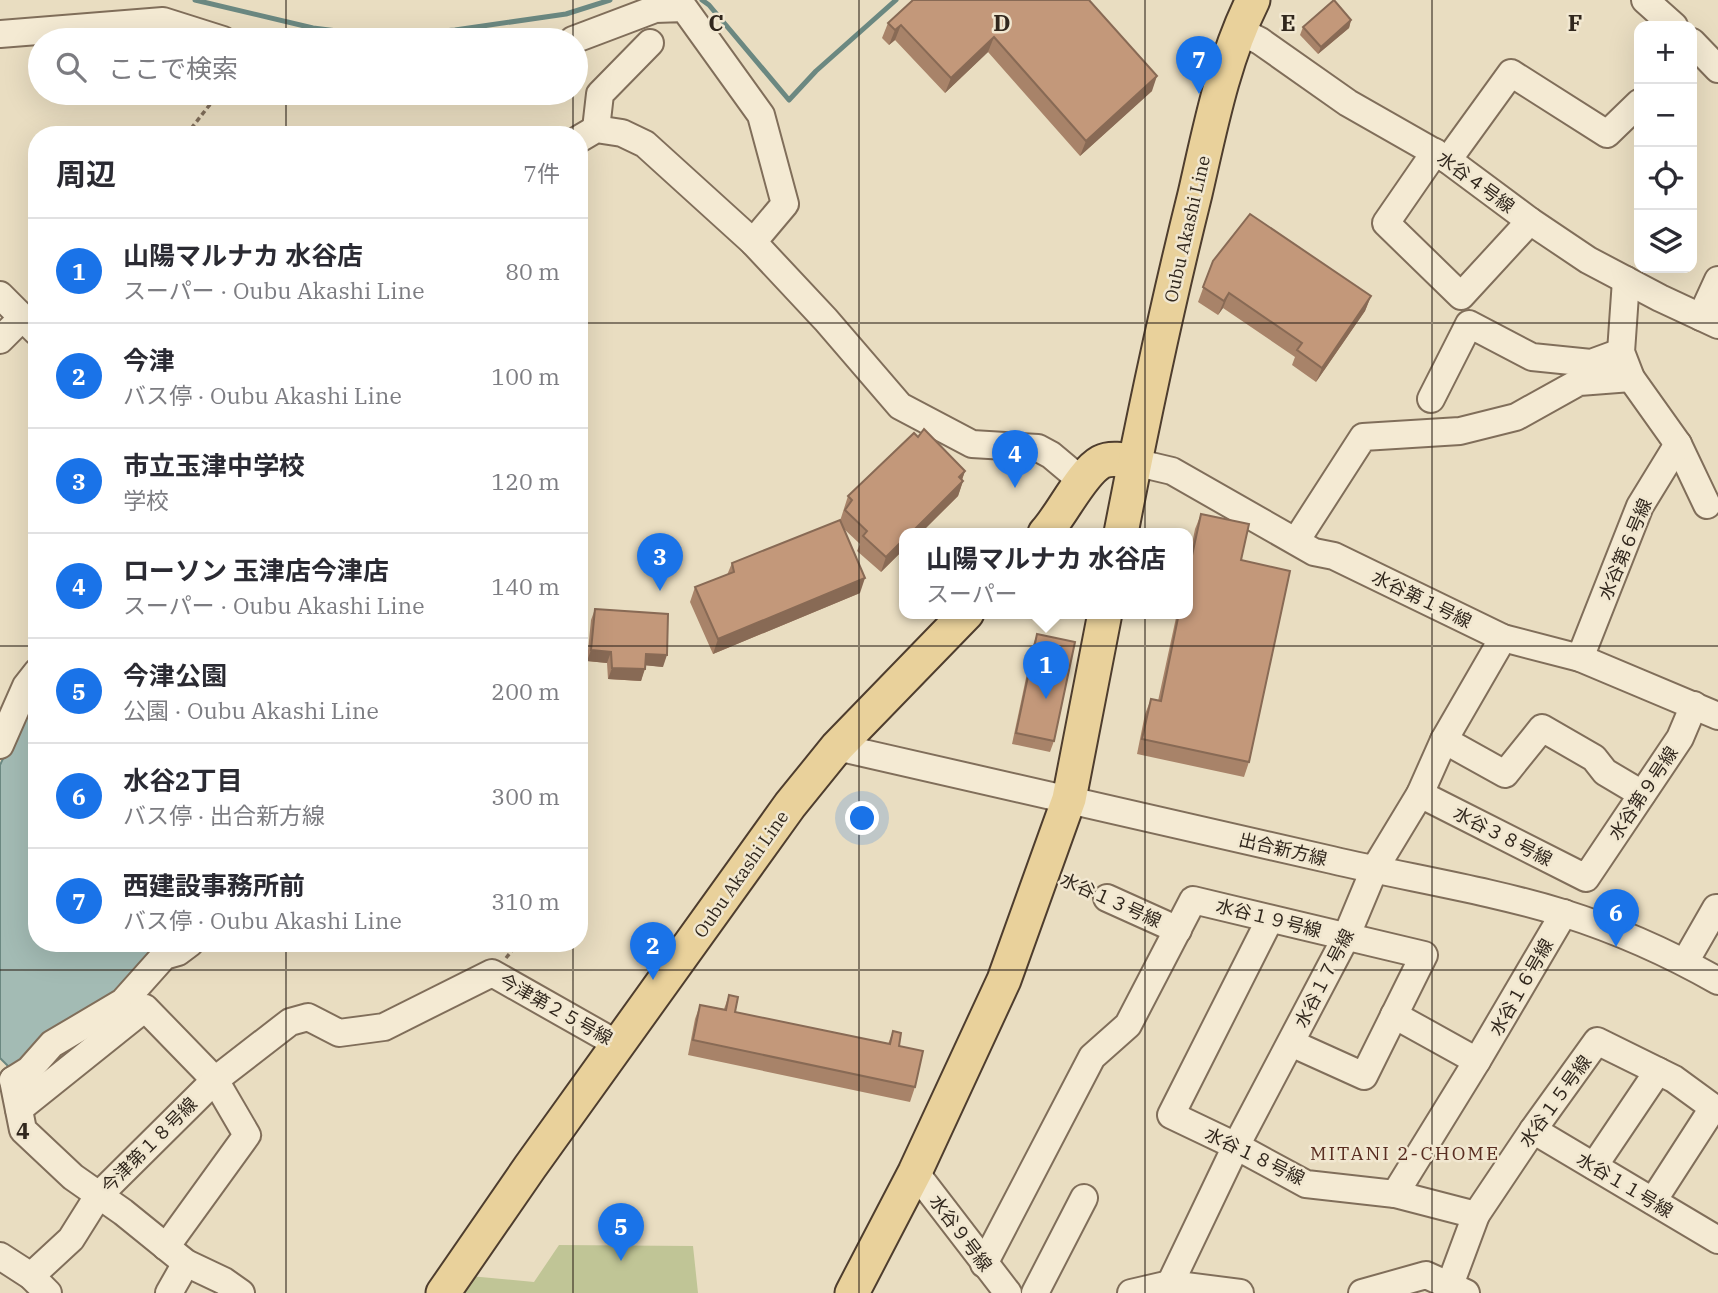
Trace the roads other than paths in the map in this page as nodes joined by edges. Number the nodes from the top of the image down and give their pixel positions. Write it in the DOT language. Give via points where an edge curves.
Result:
graph roads {
  1 [pos="1253,0"];
  2 [pos="1645,0"];
  3 [pos="1668,21"];
  4 [pos="75,28"];
  5 [pos="185,28"];
  6 [pos="1238,30"];
  7 [pos="28,32"];
  8 [pos="0,34"];
  9 [pos="588,34"];
  10 [pos="650,43"];
  11 [pos="1697,51"];
  12 [pos="1718,69"];
  13 [pos="1634,108"];
  14 [pos="588,134"];
  15 [pos="1442,156"];
  16 [pos="1530,221"];
  17 [pos="752,242"];
  18 [pos="1626,280"];
  19 [pos="1718,280"];
  20 [pos="0,295"];
  21 [pos="1709,321"];
  22 [pos="28,324"];
  23 [pos="28,326"];
  24 [pos="0,340"];
  25 [pos="1621,352"];
  26 [pos="1631,377"];
  27 [pos="1432,399"];
  28 [pos="1678,444"];
  29 [pos="1134,462"];
  30 [pos="1082,481"];
  31 [pos="1707,505"];
  32 [pos="1049,528"];
  33 [pos="1122,528"];
  34 [pos="1296,541"];
  35 [pos="961,619"];
  36 [pos="1104,619"];
  37 [pos="1503,638"];
  38 [pos="1580,658"];
  39 [pos="28,684"];
  40 [pos="1706,711"];
  41 [pos="1444,740"];
  42 [pos="0,745"];
  43 [pos="837,747"];
  44 [pos="1420,794"];
  45 [pos="1642,794"];
  46 [pos="1069,799"];
  47 [pos="1374,870"];
  48 [pos="1587,878"];
  49 [pos="1107,898"];
  50 [pos="1718,909"];
  51 [pos="1564,914"];
  52 [pos="1270,919"];
  53 [pos="1178,930"];
  54 [pos="1346,937"];
  55 [pos="184,953"];
  56 [pos="1685,962"];
  57 [pos="1718,981"];
  58 [pos="134,1005"];
  59 [pos="1394,1015"];
  60 [pos="339,1033"];
  61 [pos="1291,1043"];
  62 [pos="619,1045"];
  63 [pos="1478,1060"];
  64 [pos="1658,1071"];
  65 [pos="7,1074"];
  66 [pos="215,1080"];
  67 [pos="19,1109"];
  68 [pos="1716,1110"];
  69 [pos="1533,1130"];
  70 [pos="1236,1146"];
  71 [pos="1594,1166"];
  72 [pos="915,1172"];
  73 [pos="1395,1194"];
  74 [pos="98,1196"];
  75 [pos="1084,1198"];
  76 [pos="1653,1201"];
  77 [pos="1476,1216"];
  78 [pos="1718,1239"];
  79 [pos="176,1255"];
  80 [pos="0,1256"];
  81 [pos="984,1264"];
  82 [pos="39,1284"];
  83 [pos="1170,1284"];
  84 [pos="1458,1289"];
  85 [pos="169,1293"];
  86 [pos="241,1293"];
  87 [pos="443,1293"];
  88 [pos="852,1293"];
  89 [pos="1008,1293"];
  90 [pos="1035,1293"];
  91 [pos="1131,1293"];
  92 [pos="1240,1293"];
  93 [pos="1362,1293"];
  1 -- 6 [label="main road, Oubu Akashi Line"];
  2 -- 3 [label="street"];
  4 -- 5 [label="street" via="163,21"];
  6 -- 15 [label="street, 水谷４号線" via="1348,103"];
  6 -- 29 [label="main road, Oubu Akashi Line" via="1215,108"];
  7 -- 8 [label="street"];
  9 -- 17 [label="street" via="655,9 684,8 761,115 785,204"];
  10 -- 14 [label="street" via="600,94"];
  11 -- 12 [label="street"];
  13 -- 15 [label="street" via="1607,134 1511,73"];
  14 -- 17 [label="street" via="622,133 645,144"];
  15 -- 16 [label="street, 水谷４号線"];
  15 -- 16 [label="street" via="1386,223 1461,296"];
  16 -- 18 [label="street, 水谷４号線"];
  17 -- 30 [label="street" via="900,406 972,444 1038,447"];
  18 -- 21 [label="street, 水谷４号線"];
  18 -- 25 [label="street"];
  19 -- 21 [label="street"];
  20 -- 22 [label="street"];
  23 -- 24 [label="street"];
  25 -- 26 [label="street"];
  25 -- 27 [label="street" via="1591,363 1532,356 1469,324"];
  26 -- 28 [label="street"];
  26 -- 34 [label="street" via="1579,382 1516,417 1460,430 1363,436"];
  28 -- 31 [label="street"];
  28 -- 38 [label="street, 水谷第６号線" via="1640,506"];
  29 -- 30 [label="main road" via="1115,459 1100,463"];
  29 -- 33 [label="main road, Oubu Akashi Line"];
  29 -- 34 [label="street, 水谷第１号線" via="1172,471"];
  30 -- 32 [label="main road"];
  34 -- 37 [label="street, 水谷第１号線"];
  35 -- 43 [label="main road, Oubu Akashi Line"];
  36 -- 46 [label="main road"];
  37 -- 38 [label="street, 水谷第１号線"];
  37 -- 41 [label="street, 水谷１７号線"];
  38 -- 40 [label="street, 水谷第１号線"];
  39 -- 42 [label="street"];
  40 -- 45 [label="street, 水谷第９号線" via="1680,738"];
  41 -- 44 [label="street, 水谷１７号線"];
  41 -- 45 [label="street" via="1505,774 1542,728 1594,758 1605,772"];
  43 -- 46 [label="street, 出合新方線"];
  43 -- 62 [label="main road, Oubu Akashi Line" via="790,805"];
  44 -- 47 [label="street, 水谷１７号線"];
  44 -- 48 [label="street, 水谷３８号線"];
  45 -- 48 [label="street, 水谷第９号線"];
  46 -- 47 [label="street, 出合新方線"];
  46 -- 72 [label="main road" via="1004,980"];
  47 -- 51 [label="street, 出合新方線"];
  47 -- 54 [label="street, 水谷１７号線"];
  49 -- 53 [label="street, 水谷１３号線"];
  50 -- 56 [label="street"];
  51 -- 56 [label="street, 出合新方線"];
  51 -- 63 [label="street, 水谷１６号線"];
  52 -- 53 [label="street, 水谷１９号線" via="1193,900"];
  52 -- 54 [label="street, 水谷１９号線"];
  52 -- 70 [label="street, 水谷１８号線" via="1171,1115"];
  53 -- 81 [label="street, 水谷１９号線" via="1128,1025 1092,1057"];
  54 -- 59 [label="street, 水谷１９号線" via="1424,955"];
  54 -- 61 [label="street, 水谷１７号線"];
  55 -- 58 [label="street" via="164,956"];
  56 -- 57 [label="street, 出合新方線"];
  58 -- 65 [label="street" via="52,1044 29,1070"];
  58 -- 66 [label="street"];
  58 -- 67 [label="street"];
  59 -- 61 [label="street, 水谷１９号線" via="1364,1076"];
  59 -- 63 [label="street"];
  60 -- 62 [label="street, 今津第２５号線" via="384,1027 492,973"];
  60 -- 66 [label="street, 今津第１８号線" via="308,1017 289,1022"];
  61 -- 70 [label="street, 水谷１７号線"];
  62 -- 87 [label="main road, Oubu Akashi Line"];
  63 -- 73 [label="street"];
  64 -- 68 [label="street, 水谷１５号線"];
  64 -- 69 [label="street, 水谷１５号線" via="1597,1041"];
  64 -- 71 [label="street"];
  65 -- 67 [label="street"];
  66 -- 74 [label="street, 今津第１８号線"];
  66 -- 79 [label="street" via="247,1135"];
  67 -- 74 [label="street" via="23,1130"];
  68 -- 76 [label="street"];
  69 -- 71 [label="street, 水谷１１号線"];
  69 -- 77 [label="street, 水谷１５号線"];
  70 -- 73 [label="street, 水谷１８号線" via="1306,1184"];
  70 -- 83 [label="street, 水谷１７号線"];
  71 -- 76 [label="street, 水谷１１号線"];
  72 -- 81 [label="street, 水谷９号線"];
  72 -- 88 [label="main road"];
  73 -- 77 [label="street, 水谷１８号線"];
  74 -- 79 [label="street"];
  74 -- 82 [label="street, 今津第１８号線"];
  75 -- 90 [label="street"];
  76 -- 78 [label="street, 水谷１１号線"];
  77 -- 84 [label="street, 水谷１５号線"];
  79 -- 85 [label="street"];
  79 -- 86 [label="street"];
  80 -- 82 [label="street"];
  81 -- 89 [label="street, 水谷９号線"];
  83 -- 91 [label="street"];
  83 -- 92 [label="street"];
  84 -- 93 [label="street" via="1426,1276"];
}
